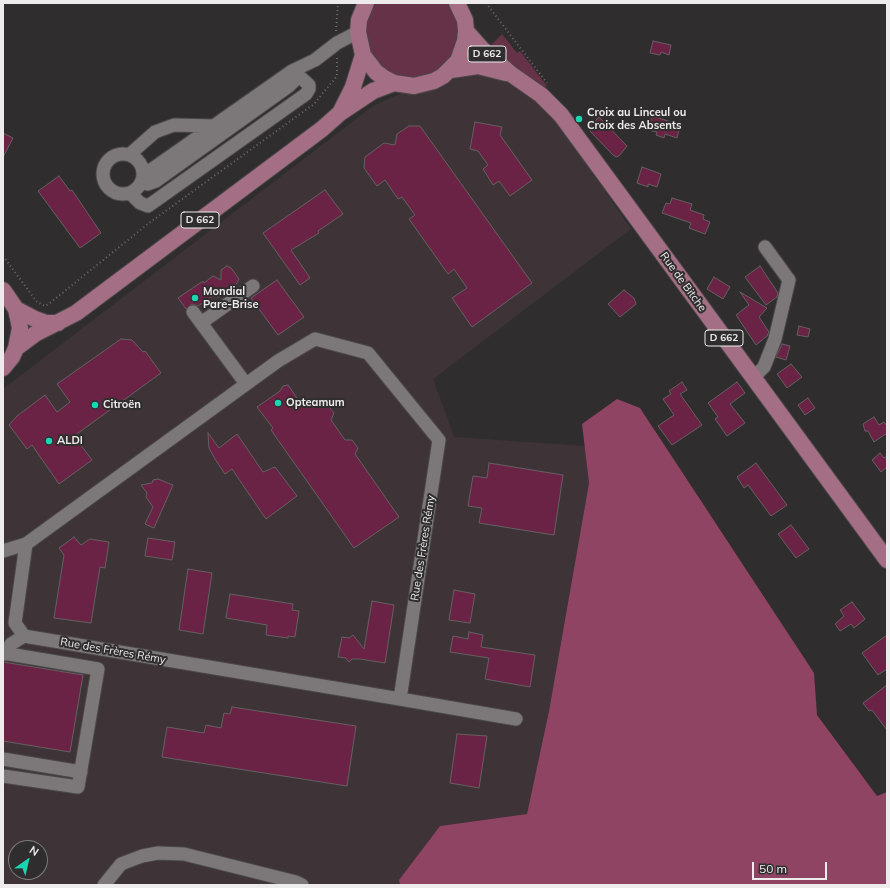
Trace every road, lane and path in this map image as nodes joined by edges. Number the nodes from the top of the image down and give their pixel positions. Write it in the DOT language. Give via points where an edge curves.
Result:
graph roads {
  1 [pos="366,3"];
  2 [pos="457,3"];
  3 [pos="486,3"];
  4 [pos="466,31"];
  5 [pos="358,32"];
  6 [pos="363,55"];
  7 [pos="451,70"];
  8 [pos="298,72"];
  9 [pos="511,74"];
  10 [pos="394,83"];
  11 [pos="550,86"];
  12 [pos="340,113"];
  13 [pos="214,126"];
  14 [pos="129,155"];
  15 [pos="142,176"];
  16 [pos="130,193"];
  17 [pos="765,247"];
  18 [pos="253,286"];
  19 [pos="3,290"];
  20 [pos="16,309"];
  21 [pos="58,323"];
  22 [pos="16,348"];
  23 [pos="3,368"];
  24 [pos="753,378"];
  25 [pos="246,384"];
  26 [pos="26,544"];
  27 [pos="3,551"];
  28 [pos="887,560"];
  29 [pos="24,636"];
  30 [pos="4,654"];
  31 [pos="400,699"];
  32 [pos="516,719"];
  33 [pos="3,760"];
  34 [pos="27,763"];
  35 [pos="80,772"];
  36 [pos="3,776"];
  37 [pos="25,779"];
  38 [pos="104,885"];
  39 [pos="302,885"];
  1 -- 5 [label="main road" via="359,20"];
  2 -- 4 [label="main road" via="465,20"];
  3 -- 11 [label="path"];
  4 -- 7 [label="main road" via="462,52"];
  4 -- 9 [label="main road, D 662"];
  5 -- 6 [label="main road"];
  5 -- 8 [label="street" via="337,43"];
  6 -- 10 [label="main road" via="376,72"];
  6 -- 12 [label="main road, D 662" via="353,87"];
  7 -- 9 [label="main road, D 662" via="478,66"];
  7 -- 10 [label="main road" via="439,79 424,85 404,86"];
  8 -- 13 [label="street"];
  8 -- 15 [label="street" via="289,86 156,181 148,184"];
  8 -- 16 [label="street" via="309,85 306,94 148,206 140,203"];
  9 -- 24 [label="main road, Rue de Bitche / D 662" via="541,95 561,116"];
  10 -- 12 [label="main road, D 662" via="373,91"];
  12 -- 21 [label="main road, D 662" via="83,308"];
  13 -- 14 [label="street" via="174,125 155,132"];
  13 -- 15 [label="street"];
  14 -- 15 [label="street" via="138,161"];
  14 -- 16 [label="street" via="118,155 108,160 103,176 113,191 118,194"];
  15 -- 16 [label="street" via="139,186"];
  17 -- 24 [label="street" via="789,280 775,339 764,367"];
  18 -- 25 [label="street" via="197,318"];
  19 -- 20 [label="main road"];
  20 -- 21 [label="main road" via="35,319"];
  20 -- 22 [label="main road" via="20,328"];
  21 -- 22 [label="main road, D 662" via="35,334"];
  22 -- 23 [label="main road"];
  24 -- 28 [label="main road, Rue de Bitche / D 662"];
  25 -- 26 [label="street, Rue des Frères Rémy"];
  25 -- 31 [label="street, Rue des Frères Rémy" via="315,339 368,353 439,440"];
  26 -- 27 [label="street, Rue des Frères Rémy"];
  26 -- 29 [label="street" via="15,623"];
  29 -- 30 [label="street" via="11,644"];
  29 -- 31 [label="street, Rue des Frères Rémy"];
  30 -- 35 [label="street" via="98,669"];
  31 -- 32 [label="street"];
  33 -- 34 [label="street"];
  34 -- 35 [label="street"];
  34 -- 37 [label="street"];
  35 -- 37 [label="street" via="78,788"];
  36 -- 37 [label="street"];
  38 -- 39 [label="street" via="121,864 158,853 184,854"];
}
